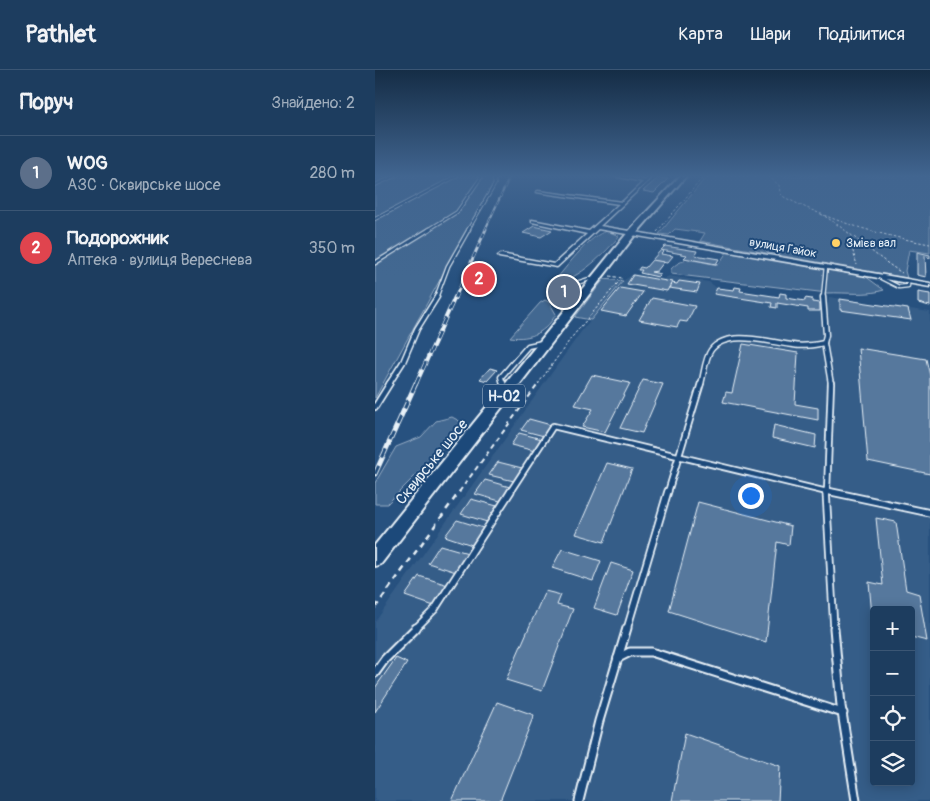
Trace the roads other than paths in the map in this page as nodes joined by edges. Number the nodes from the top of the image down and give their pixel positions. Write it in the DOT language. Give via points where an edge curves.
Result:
graph roads {
  1 [pos="392,210"];
  2 [pos="459,210"];
  3 [pos="480,210"];
  4 [pos="615,210"];
  5 [pos="652,210"];
  6 [pos="375,219"];
  7 [pos="534,221"];
  8 [pos="597,227"];
  9 [pos="591,233"];
  10 [pos="632,233"];
  11 [pos="501,256"];
  12 [pos="375,263"];
  13 [pos="826,266"];
  14 [pos="930,285"];
  15 [pos="824,343"];
  16 [pos="375,407"];
  17 [pos="677,456"];
  18 [pos="827,491"];
  19 [pos="930,513"];
  20 [pos="375,558"];
  21 [pos="618,658"];
  22 [pos="375,673"];
  23 [pos="843,712"];
  24 [pos="579,801"];
  25 [pos="856,801"];
  1 -- 6 [label="lane"];
  2 -- 12 [label="lane"];
  3 -- 16 [label="lane" via="448,266 403,362"];
  4 -- 8 [label="street"];
  5 -- 10 [label="main road, Сквирське шосе / Н-02"];
  7 -- 9 [label="street"];
  8 -- 9 [label="street"];
  8 -- 10 [label="street, вулиця Гайок"];
  9 -- 11 [label="street" via="555,266"];
  10 -- 13 [label="street, вулиця Гайок"];
  10 -- 20 [label="main road, Сквирське шосе / Н-02"];
  13 -- 14 [label="street, вулиця Гайок"];
  13 -- 15 [label="lane"];
  15 -- 17 [label="lane" via="810,348 736,337 720,341 711,350"];
  15 -- 18 [label="lane" via="832,390"];
  17 -- 18 [label="lane"];
  17 -- 21 [label="lane"];
  17 -- 22 [label="lane" via="553,426 435,609"];
  18 -- 19 [label="lane"];
  18 -- 23 [label="lane" via="835,649"];
  21 -- 23 [label="lane" via="630,652 651,652"];
  21 -- 24 [label="lane"];
  23 -- 25 [label="lane"];
}
